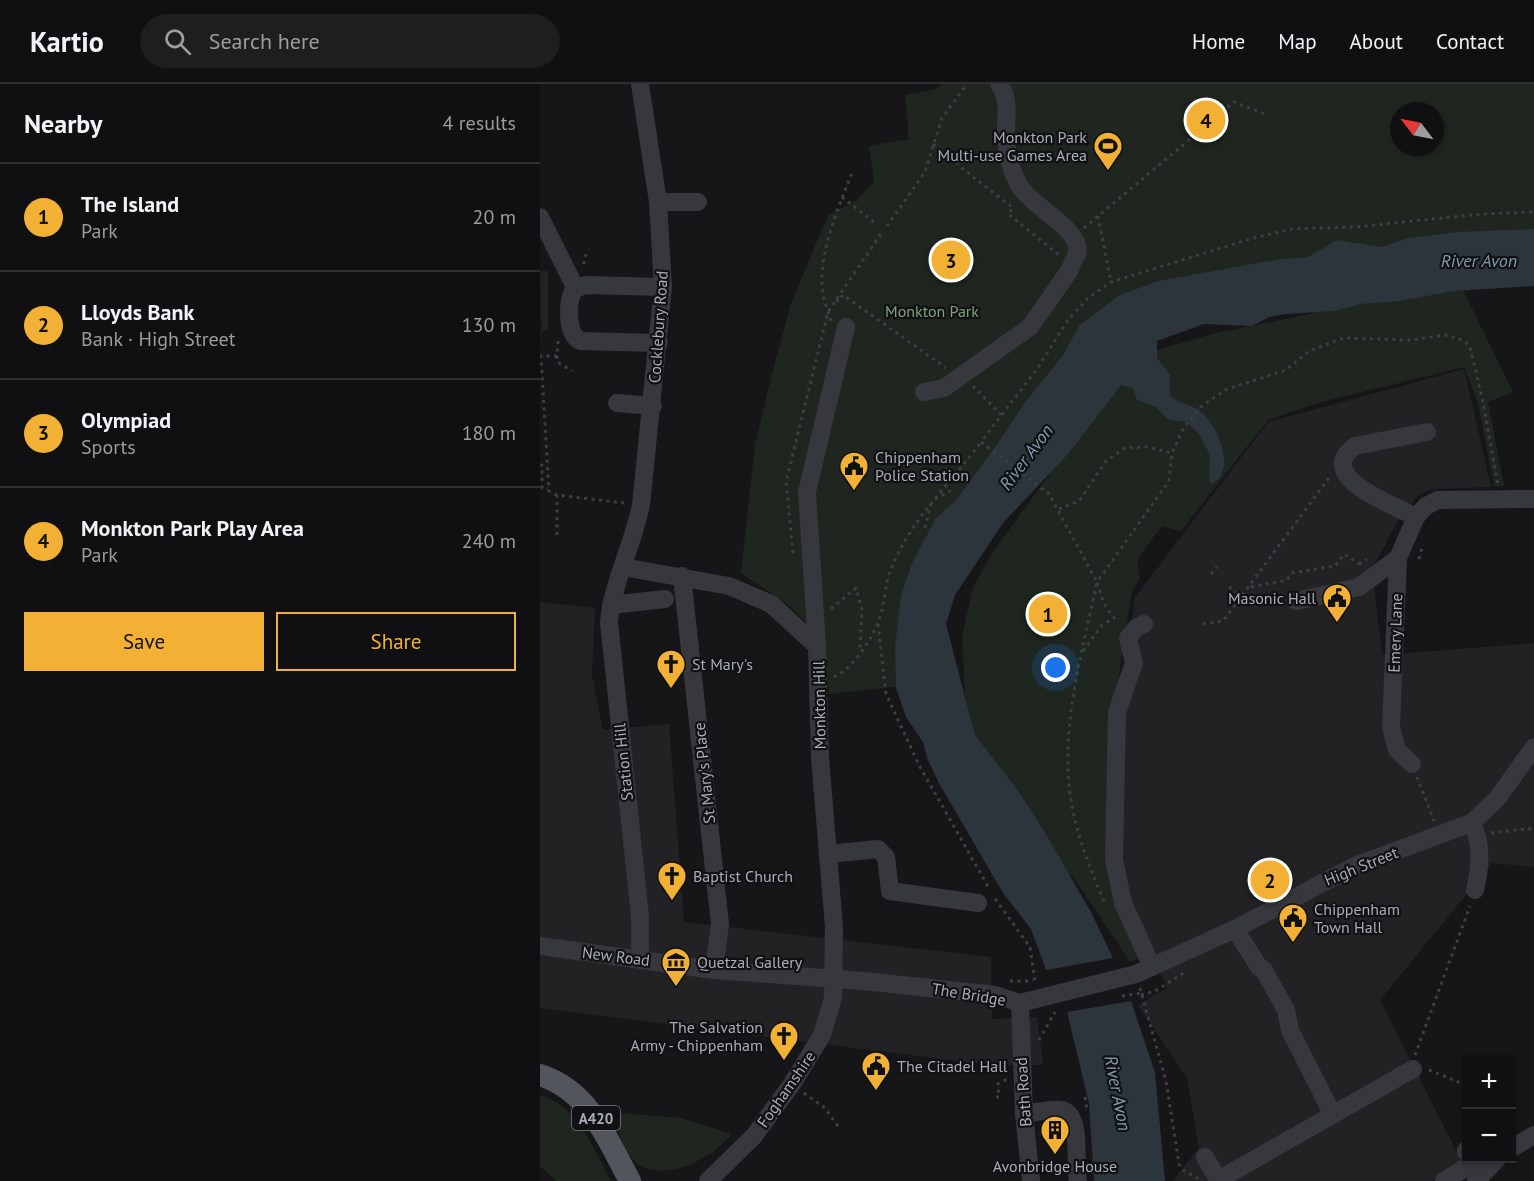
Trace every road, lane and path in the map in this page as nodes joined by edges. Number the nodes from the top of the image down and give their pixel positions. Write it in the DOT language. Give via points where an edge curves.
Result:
graph roads {
  1 [pos="640,84"];
  2 [pos="967,84"];
  3 [pos="999,84"];
  4 [pos="1267,115"];
  5 [pos="933,144"];
  6 [pos="852,173"];
  7 [pos="842,197"];
  8 [pos="657,202"];
  9 [pos="698,202"];
  10 [pos="1534,212"];
  11 [pos="1098,216"];
  12 [pos="540,217"];
  13 [pos="875,223"];
  14 [pos="887,226"];
  15 [pos="881,234"];
  16 [pos="1073,237"];
  17 [pos="1072,266"];
  18 [pos="1111,282"];
  19 [pos="663,287"];
  20 [pos="576,289"];
  21 [pos="836,299"];
  22 [pos="846,327"];
  23 [pos="899,334"];
  24 [pos="558,335"];
  25 [pos="659,343"];
  26 [pos="557,356"];
  27 [pos="572,371"];
  28 [pos="540,384"];
  29 [pos="924,392"];
  30 [pos="617,403"];
  31 [pos="652,406"];
  32 [pos="1427,432"];
  33 [pos="981,442"];
  34 [pos="1172,453"];
  35 [pos="1344,458"];
  36 [pos="540,465"];
  37 [pos="548,489"];
  38 [pos="954,489"];
  39 [pos="557,495"];
  40 [pos="1501,498"];
  41 [pos="1534,500"];
  42 [pos="932,501"];
  43 [pos="641,505"];
  44 [pos="1059,509"];
  45 [pos="1416,517"];
  46 [pos="925,528"];
  47 [pos="557,535"];
  48 [pos="1420,544"];
  49 [pos="1398,558"];
  50 [pos="1419,559"];
  51 [pos="623,567"];
  52 [pos="1217,567"];
  53 [pos="1211,574"];
  54 [pos="682,576"];
  55 [pos="1097,582"];
  56 [pos="1366,583"];
  57 [pos="1229,587"];
  58 [pos="1250,587"];
  59 [pos="1242,596"];
  60 [pos="666,600"];
  61 [pos="1296,601"];
  62 [pos="611,605"];
  63 [pos="832,608"];
  64 [pos="1121,617"];
  65 [pos="1114,618"];
  66 [pos="878,624"];
  67 [pos="1144,624"];
  68 [pos="1203,624"];
  69 [pos="817,646"];
  70 [pos="860,652"];
  71 [pos="1082,653"];
  72 [pos="819,684"];
  73 [pos="1534,747"];
  74 [pos="1412,764"];
  75 [pos="1471,823"];
  76 [pos="1440,837"];
  77 [pos="828,854"];
  78 [pos="1475,890"];
  79 [pos="978,903"];
  80 [pos="1106,904"];
  81 [pos="1236,929"];
  82 [pos="540,946"];
  83 [pos="640,959"];
  84 [pos="714,970"];
  85 [pos="1139,978"];
  86 [pos="835,980"];
  87 [pos="1035,981"];
  88 [pos="1141,993"];
  89 [pos="1020,1003"];
  90 [pos="1414,1070"];
  91 [pos="540,1075"];
  92 [pos="1007,1079"];
  93 [pos="1462,1084"];
  94 [pos="798,1089"];
  95 [pos="996,1097"];
  96 [pos="1024,1114"];
  97 [pos="1333,1115"];
  98 [pos="840,1129"];
  99 [pos="1534,1135"];
  100 [pos="1516,1146"];
  101 [pos="1205,1157"];
  102 [pos="1472,1163"];
  103 [pos="1223,1178"];
  104 [pos="630,1181"];
  105 [pos="708,1181"];
  106 [pos="1031,1181"];
  107 [pos="1078,1181"];
  108 [pos="1205,1181"];
  109 [pos="1444,1181"];
  1 -- 8 [label="street, Cocklebury Road"];
  2 -- 5 [label="path" via="942,118"];
  3 -- 16 [label="street" via="1006,100 1009,160 1018,184"];
  4 -- 11 [label="path" via="1234,102"];
  5 -- 14 [label="path" via="925,172"];
  5 -- 17 [label="path" via="1013,208 1008,214"];
  6 -- 7 [label="path"];
  7 -- 13 [label="path"];
  7 -- 21 [label="path" via="835,214 822,285 828,312"];
  8 -- 9 [label="street"];
  8 -- 19 [label="street, Cocklebury Road"];
  10 -- 18 [label="path" via="1292,229"];
  11 -- 16 [label="path"];
  11 -- 18 [label="path"];
  12 -- 20 [label="street"];
  15 -- 21 [label="path"];
  16 -- 17 [label="street" via="1078,251"];
  17 -- 29 [label="street" via="1030,327 944,388"];
  18 -- 33 [label="path" via="1088,298 1068,320 1037,369"];
  19 -- 20 [label="street" via="586,285"];
  19 -- 25 [label="street, Cocklebury Road"];
  20 -- 25 [label="street" via="570,314 576,338"];
  21 -- 23 [label="path" via="843,295"];
  22 -- 69 [label="street" via="807,492"];
  24 -- 26 [label="path"];
  25 -- 31 [label="street, Cocklebury Road"];
  26 -- 27 [label="path" via="557,362"];
  26 -- 28 [label="path" via="541,356"];
  28 -- 37 [label="path"];
  30 -- 31 [label="street"];
  31 -- 43 [label="street, Cocklebury Road"];
  32 -- 35 [label="street" via="1354,446"];
  33 -- 42 [label="path"];
  33 -- 44 [label="path" via="1049,494"];
  34 -- 40 [label="path" via="1183,429 1202,406 1225,390 1286,370 1309,351 1344,338 1454,337 1468,344 1472,355"];
  34 -- 44 [label="path" via="1147,447 1125,448 1106,461 1079,501"];
  34 -- 55 [label="path" via="1169,481"];
  35 -- 45 [label="street" via="1343,469 1350,482"];
  35 -- 58 [label="path"];
  36 -- 37 [label="path" via="542,488"];
  37 -- 39 [label="path"];
  38 -- 42 [label="path"];
  39 -- 43 [label="path"];
  39 -- 47 [label="path"];
  40 -- 41 [label="street"];
  40 -- 45 [label="street" via="1438,500 1425,506"];
  42 -- 46 [label="path"];
  42 -- 66 [label="path" via="910,532 890,574"];
  43 -- 51 [label="street, Cocklebury Road"];
  44 -- 55 [label="path"];
  45 -- 49 [label="street, Emery Lane"];
  48 -- 50 [label="path"];
  49 -- 56 [label="street, Emery Lane"];
  49 -- 74 [label="street, Emery Lane" via="1390,708 1393,741"];
  51 -- 54 [label="street, Monkton Hill"];
  51 -- 62 [label="street, Station Hill"];
  52 -- 53 [label="path"];
  54 -- 69 [label="street, Monkton Hill" via="729,586 771,604"];
  54 -- 84 [label="street, St Mary's Place" via="720,924"];
  55 -- 65 [label="path" via="1104,604"];
  55 -- 71 [label="path"];
  56 -- 58 [label="path" via="1359,564 1344,554 1335,566 1292,573 1287,580"];
  56 -- 61 [label="street, Emery Lane"];
  57 -- 59 [label="path"];
  58 -- 59 [label="path"];
  59 -- 68 [label="path" via="1223,621"];
  60 -- 62 [label="street"];
  62 -- 83 [label="street, Station Hill" via="610,644 640,915"];
  63 -- 70 [label="path" via="856,588 862,609"];
  64 -- 65 [label="path"];
  65 -- 71 [label="path" via="1102,625"];
  66 -- 70 [label="path"];
  66 -- 87 [label="path" via="886,694 919,765 989,888 1030,947"];
  67 -- 85 [label="street" via="1128,638 1133,668 1117,712 1114,859"];
  69 -- 72 [label="street, Monkton Hill"];
  70 -- 72 [label="path" via="844,672"];
  71 -- 80 [label="path" via="1070,727 1068,770 1080,842"];
  72 -- 77 [label="street, Monkton Hill"];
  73 -- 75 [label="street, High Street" via="1489,808"];
  74 -- 76 [label="path"];
  75 -- 76 [label="street, High Street"];
  75 -- 78 [label="street" via="1479,848"];
  76 -- 81 [label="street, High Street" via="1355,867"];
  77 -- 79 [label="street" via="878,849 886,857 890,891"];
  77 -- 86 [label="street, Monkton Hill"];
  78 -- 90 [label="path"];
  81 -- 85 [label="street, High Street"];
  81 -- 97 [label="street" via="1286,1010 1290,1030"];
  82 -- 83 [label="street, New Road"];
  83 -- 84 [label="street, New Road"];
  84 -- 86 [label="street, New Road"];
  85 -- 88 [label="path"];
  85 -- 88 [label="path"];
  85 -- 89 [label="street, The Bridge"];
  86 -- 89 [label="street, The Bridge" via="995,995"];
  86 -- 105 [label="street, Foghamshire" via="830,1012 811,1057 754,1136"];
  88 -- 108 [label="path" via="1166,1081 1179,1164 1188,1174"];
  89 -- 96 [label="street, Bath Road"];
  90 -- 93 [label="path"];
  90 -- 97 [label="street"];
  91 -- 104 [label="main road, A420" via="564,1085 579,1097 598,1121"];
  92 -- 95 [label="path" via="998,1084"];
  94 -- 98 [label="path" via="825,1108"];
  96 -- 106 [label="street, Bath Road"];
  96 -- 107 [label="street" via="1061,1110 1067,1114 1077,1134"];
  97 -- 103 [label="street"];
  99 -- 100 [label="street"];
  101 -- 103 [label="street"];
  102 -- 109 [label="street"];
}
